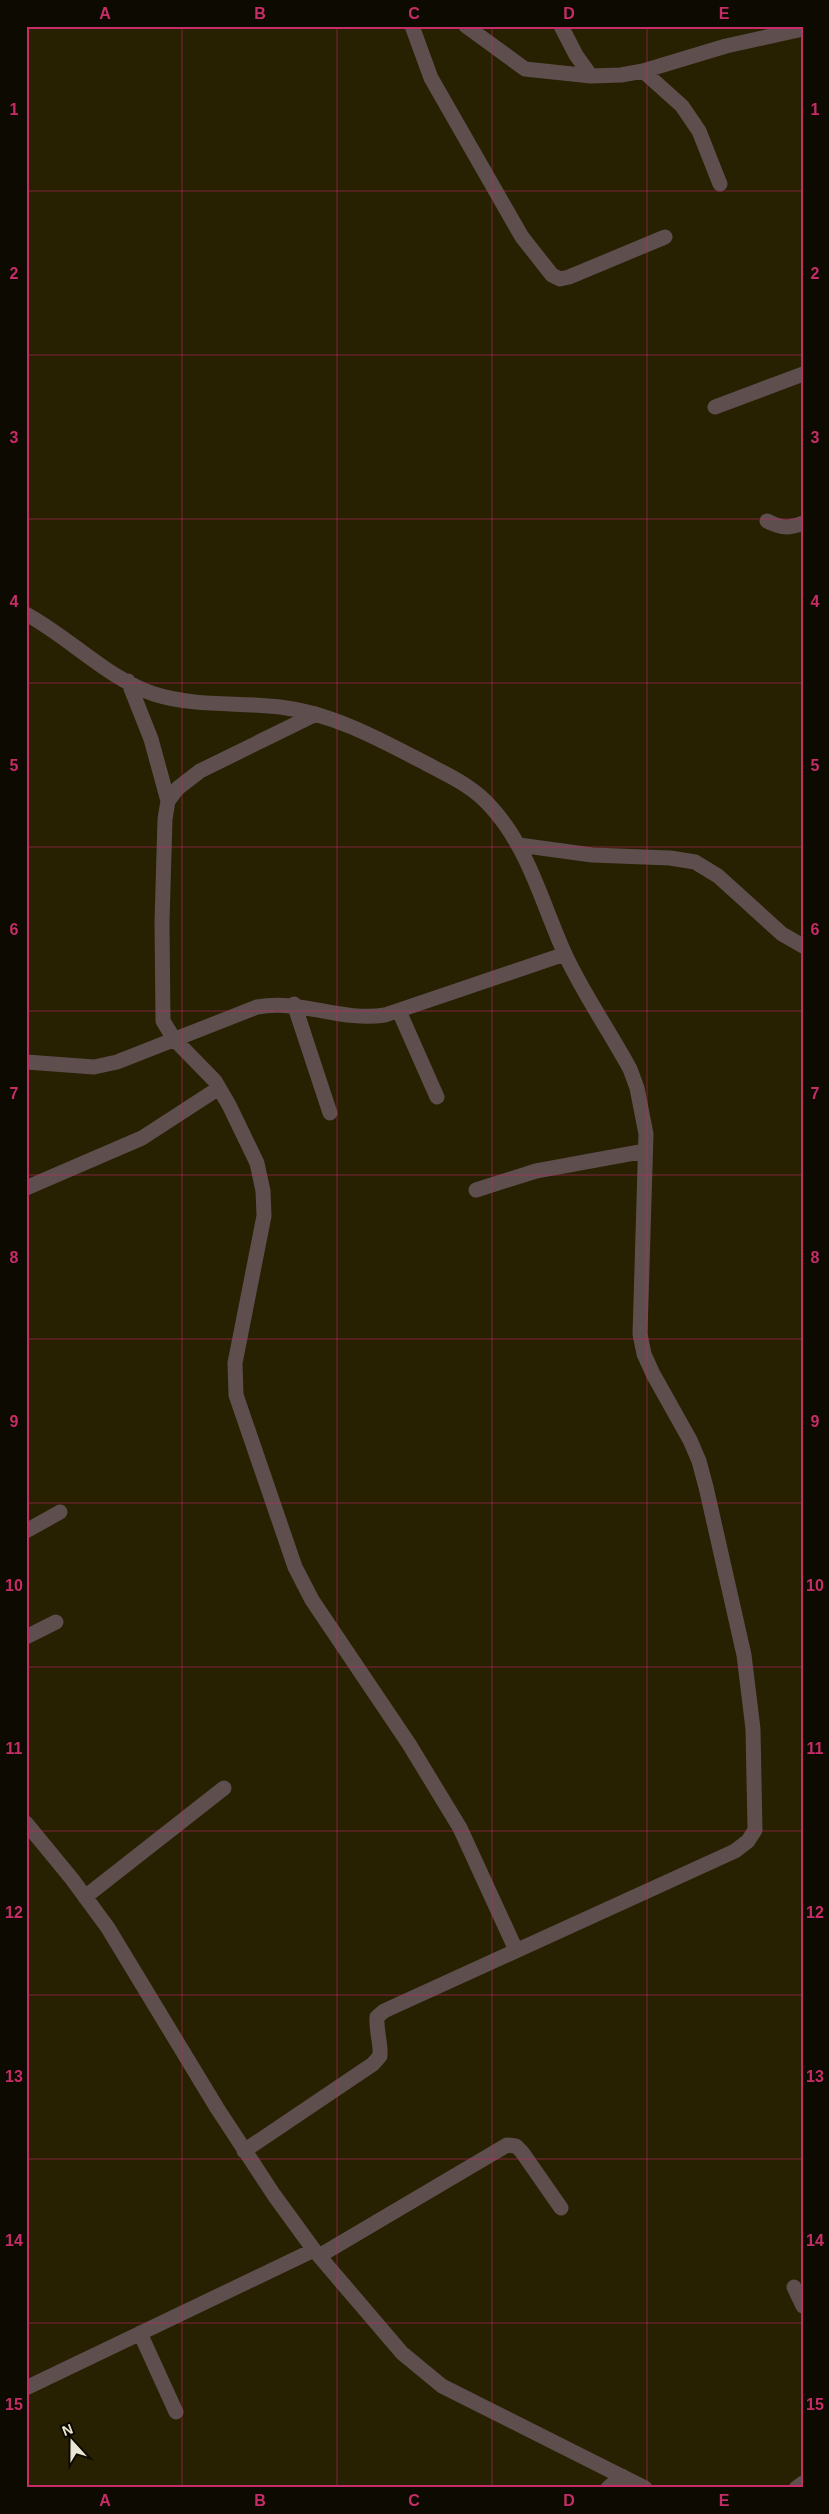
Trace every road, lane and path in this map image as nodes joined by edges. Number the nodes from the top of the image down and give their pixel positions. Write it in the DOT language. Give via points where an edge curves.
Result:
graph roads {
  1 [pos="412,26"];
  2 [pos="466,26"];
  3 [pos="561,26"];
  4 [pos="803,29"];
  5 [pos="643,71"];
  6 [pos="591,76"];
  7 [pos="720,184"];
  8 [pos="665,236"];
  9 [pos="803,374"];
  10 [pos="715,407"];
  11 [pos="767,521"];
  12 [pos="803,523"];
  13 [pos="26,614"];
  14 [pos="128,681"];
  15 [pos="316,714"];
  16 [pos="168,801"];
  17 [pos="520,845"];
  18 [pos="803,946"];
  19 [pos="803,952"];
  20 [pos="565,954"];
  21 [pos="294,1004"];
  22 [pos="399,1011"];
  23 [pos="174,1039"];
  24 [pos="26,1062"];
  25 [pos="219,1088"];
  26 [pos="437,1097"];
  27 [pos="330,1113"];
  28 [pos="645,1151"];
  29 [pos="26,1188"];
  30 [pos="476,1190"];
  31 [pos="60,1512"];
  32 [pos="26,1531"];
  33 [pos="56,1622"];
  34 [pos="26,1637"];
  35 [pos="224,1788"];
  36 [pos="26,1823"];
  37 [pos="86,1897"];
  38 [pos="516,1950"];
  39 [pos="244,2150"];
  40 [pos="561,2208"];
  41 [pos="316,2253"];
  42 [pos="794,2287"];
  43 [pos="803,2306"];
  44 [pos="140,2333"];
  45 [pos="26,2388"];
  46 [pos="176,2412"];
  47 [pos="622,2476"];
  48 [pos="803,2483"];
  49 [pos="608,2488"];
  50 [pos="645,2488"];
  51 [pos="796,2488"];
  1 -- 8 [label="street" via="430,78 522,237 552,275 560,278 569,276"];
  2 -- 6 [label="street" via="524,68"];
  3 -- 6 [label="street"];
  4 -- 5 [label="street" via="726,46"];
  5 -- 6 [label="street" via="621,76"];
  5 -- 7 [label="street" via="682,106 699,132"];
  9 -- 10 [label="street"];
  11 -- 12 [label="street" via="778,527 791,528"];
  13 -- 14 [label="street"];
  14 -- 15 [label="street" via="152,693 188,702 279,707"];
  14 -- 16 [label="street" via="151,739"];
  15 -- 16 [label="street" via="200,771 178,788"];
  15 -- 17 [label="street" via="398,749 469,787 490,805"];
  16 -- 23 [label="street" via="162,922 162,1012 163,1021"];
  17 -- 18 [label="street" via="592,855 695,862 718,876 782,934"];
  17 -- 20 [label="street"];
  18 -- 19 [label="street"];
  20 -- 22 [label="street"];
  20 -- 28 [label="street" via="630,1069 642,1108"];
  21 -- 22 [label="street" via="367,1018"];
  21 -- 23 [label="street" via="257,1007"];
  21 -- 27 [label="street"];
  22 -- 26 [label="street"];
  23 -- 24 [label="street" via="117,1062 94,1067"];
  23 -- 25 [label="street" via="204,1067"];
  25 -- 29 [label="street" via="142,1138"];
  25 -- 38 [label="street" via="257,1163 263,1191 264,1216 259,1252 235,1363 236,1395 246,1429 295,1567 312,1600 410,1744 456,1820"];
  28 -- 30 [label="street" via="536,1171"];
  28 -- 38 [label="street" via="640,1334 644,1354 699,1461 706,1487 744,1655 754,1728 755,1830 748,1841 735,1851"];
  31 -- 32 [label="street"];
  33 -- 34 [label="street"];
  35 -- 37 [label="street"];
  36 -- 37 [label="street"];
  37 -- 39 [label="street"];
  38 -- 39 [label="street" via="384,2010 377,2017 381,2045 377,2060"];
  39 -- 41 [label="street"];
  40 -- 41 [label="street" via="522,2152 516,2146 507,2145"];
  41 -- 44 [label="street"];
  41 -- 47 [label="street" via="402,2354 442,2386"];
  42 -- 43 [label="street"];
  44 -- 45 [label="street"];
  44 -- 46 [label="street"];
  47 -- 49 [label="street"];
  47 -- 50 [label="street"];
  48 -- 51 [label="street"];
}
